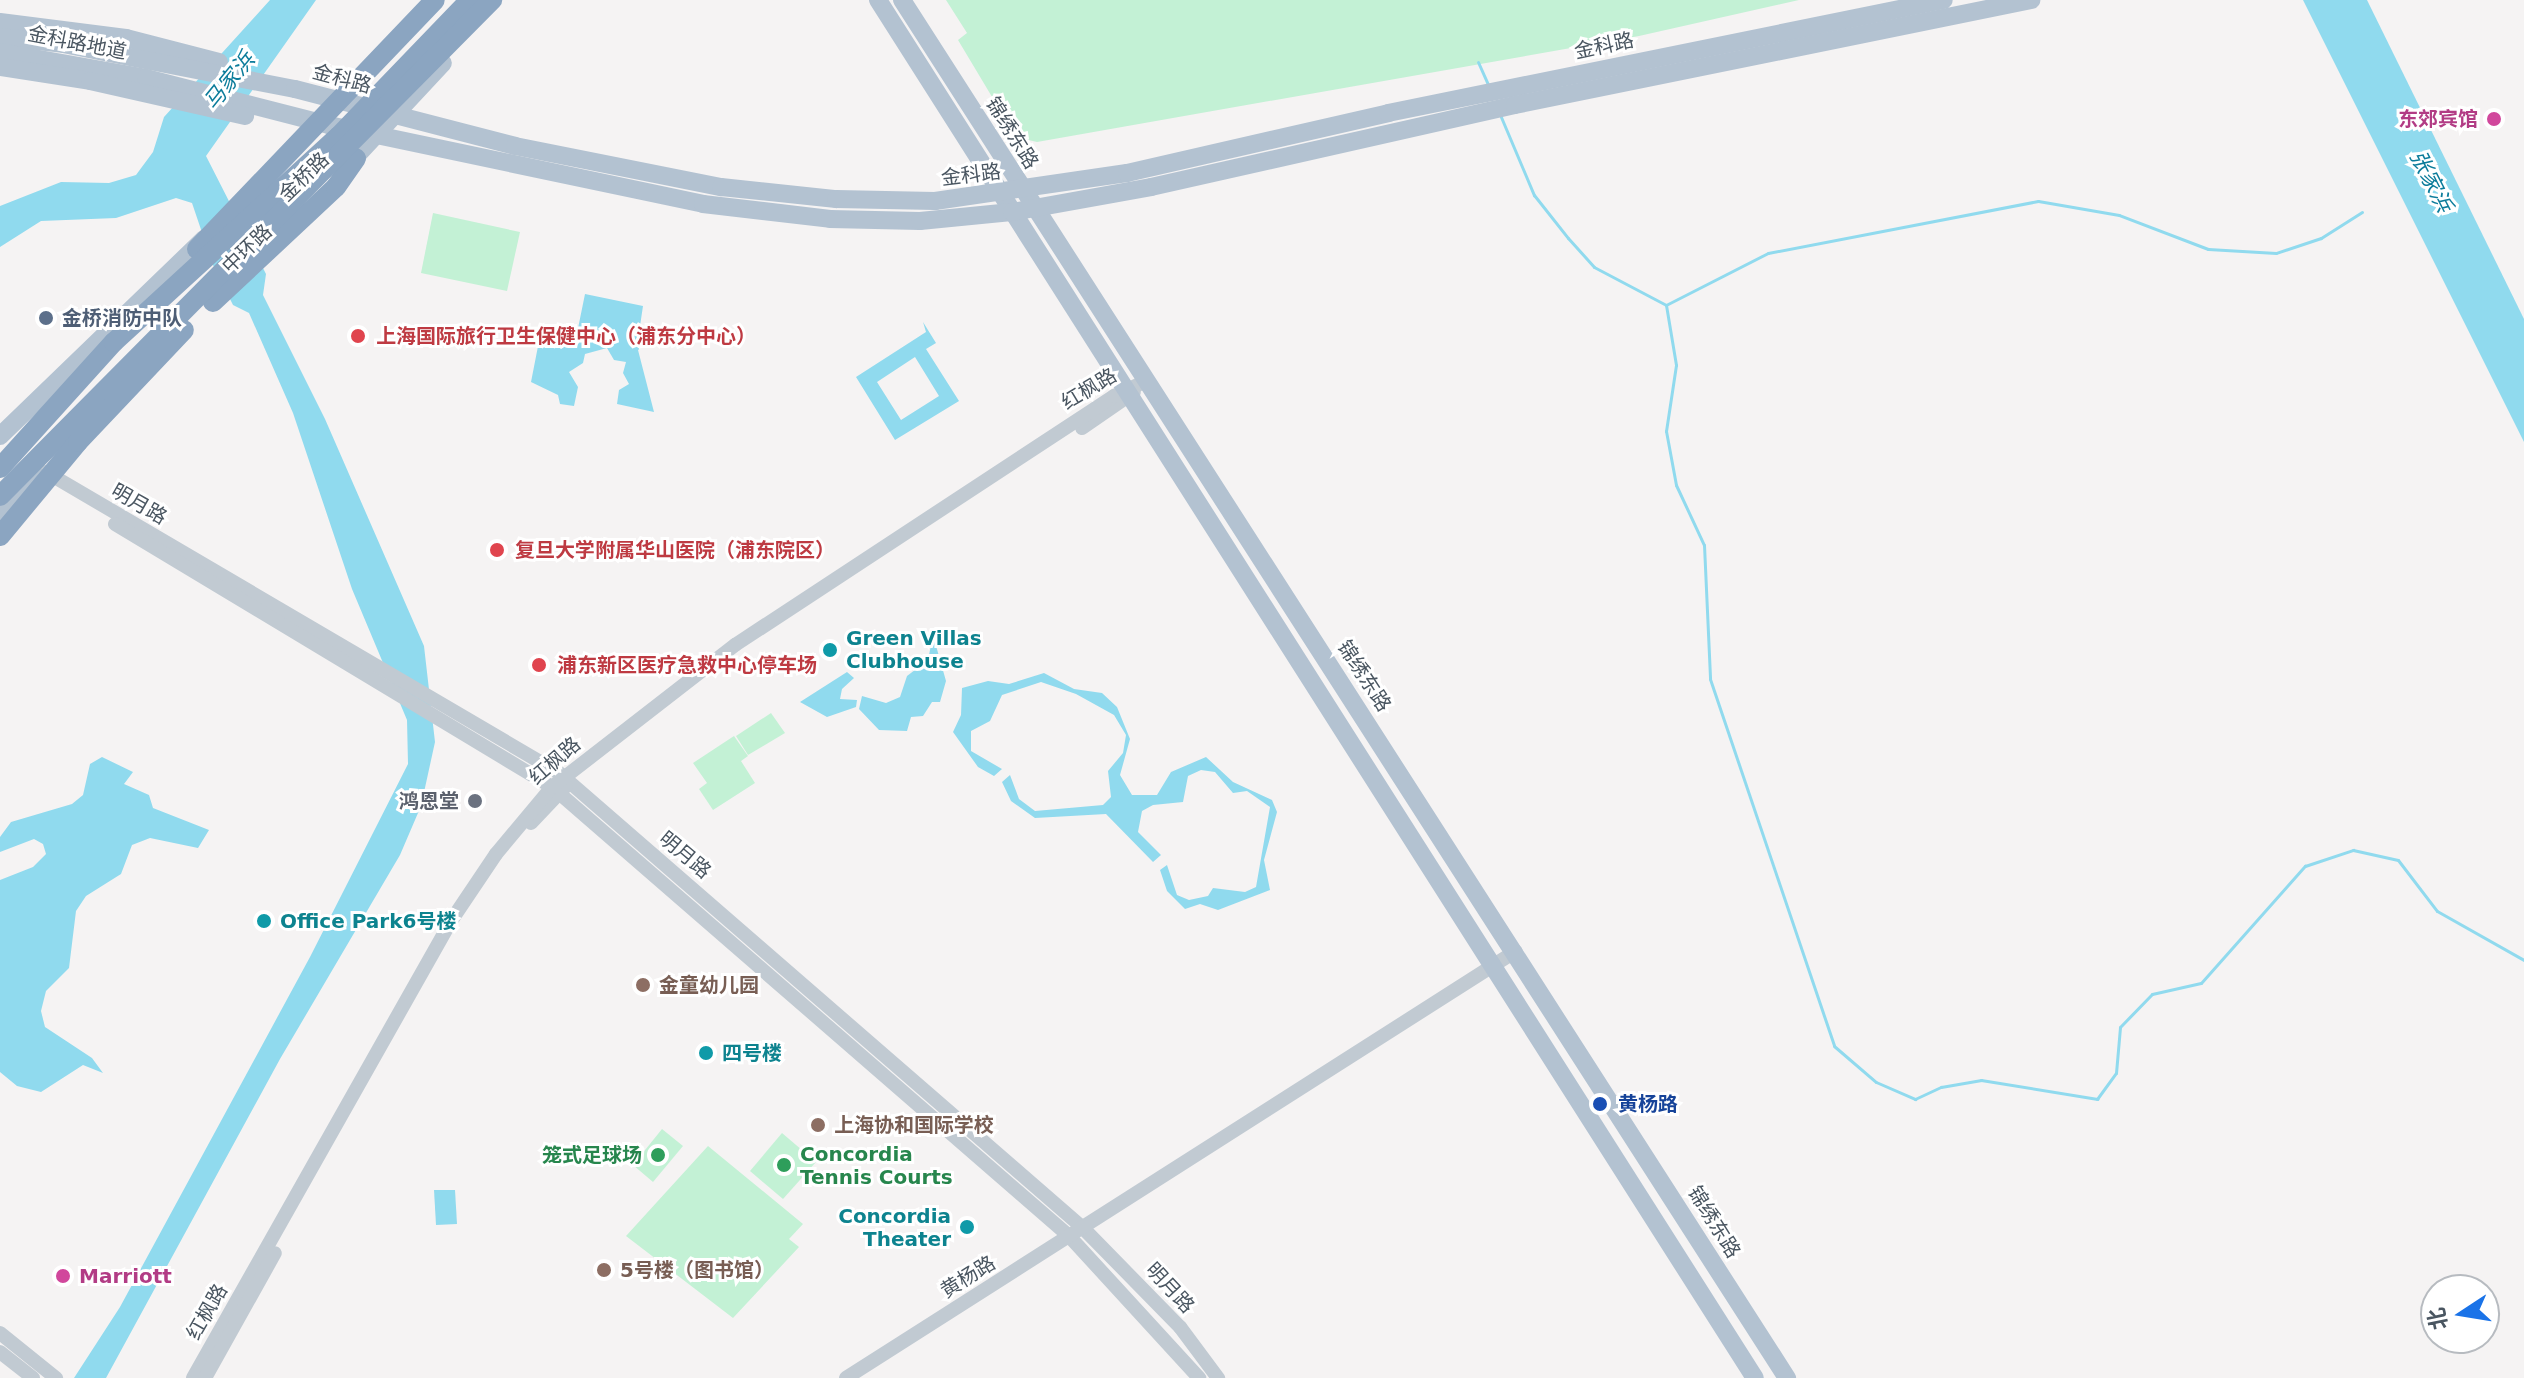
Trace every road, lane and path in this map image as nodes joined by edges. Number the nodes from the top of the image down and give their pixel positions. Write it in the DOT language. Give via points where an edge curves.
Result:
graph roads {
  1 [pos="435,0"];
  2 [pos="444,0"];
  3 [pos="470,0"];
  4 [pos="492,0"];
  5 [pos="500,0"];
  6 [pos="878,0"];
  7 [pos="902,0"];
  8 [pos="1944,0"];
  9 [pos="2031,0"];
  10 [pos="0,22"];
  11 [pos="0,37"];
  12 [pos="0,52"];
  13 [pos="0,67"];
  14 [pos="146,78"];
  15 [pos="295,89"];
  16 [pos="1512,97"];
  17 [pos="348,103"];
  18 [pos="1479,104"];
  19 [pos="290,116"];
  20 [pos="392,116"];
  21 [pos="329,125"];
  22 [pos="378,136"];
  23 [pos="356,158"];
  24 [pos="1023,191"];
  25 [pos="1001,193"];
  26 [pos="1034,208"];
  27 [pos="1012,212"];
  28 [pos="273,241"];
  29 [pos="114,342"];
  30 [pos="93,366"];
  31 [pos="1146,381"];
  32 [pos="1127,393"];
  33 [pos="1,438"];
  34 [pos="0,468"];
  35 [pos="40,474"];
  36 [pos="0,496"];
  37 [pos="0,520"];
  38 [pos="0,536"];
  39 [pos="362,664"];
  40 [pos="561,785"];
  41 [pos="1516,951"];
  42 [pos="1492,963"];
  43 [pos="1083,1228"];
  44 [pos="1069,1236"];
  45 [pos="0,1333"];
  46 [pos="0,1352"];
  47 [pos="33,1378"];
  48 [pos="56,1378"];
  49 [pos="193,1378"];
  50 [pos="205,1378"];
  51 [pos="846,1378"];
  52 [pos="1199,1378"];
  53 [pos="1218,1378"];
  54 [pos="1755,1378"];
  55 [pos="1787,1378"];
  1 -- 29 [label="highway" via="146,301"];
  2 -- 17 [label="main road, 金桥路"];
  3 -- 29 [label="highway, 中环路" via="339,136"];
  4 -- 36 [label="highway, 中环路"];
  5 -- 20 [label="main road, 金桥路"];
  6 -- 25 [label="main road, 锦绣东路"];
  7 -- 24 [label="main road, 锦绣东路"];
  8 -- 16 [label="main road, 金科路"];
  9 -- 16 [label="main road, 金科路"];
  10 -- 15 [label="main road" via="126,38 270,73"];
  11 -- 15 [label="main road, 金科路"];
  12 -- 14 [label="main road, 金科路地道"];
  13 -- 19 [label="main road" via="90,81 273,122"];
  14 -- 19 [label="main road, 金科路"];
  15 -- 17 [label="main road, 金科路"];
  16 -- 18 [label="main road, 金科路"];
  17 -- 20 [label="main road, 金科路"];
  17 -- 21 [label="main road, 金桥路"];
  18 -- 24 [label="main road, 金科路"];
  18 -- 26 [label="main road, 金科路" via="1295,157"];
  19 -- 21 [label="main road, 金科路"];
  20 -- 22 [label="main road, 金桥路"];
  20 -- 25 [label="main road, 金科路" via="515,146 761,193 885,202"];
  21 -- 22 [label="main road, 金科路"];
  21 -- 33 [label="main road, 金桥路"];
  22 -- 23 [label="main road, 金桥路"];
  22 -- 27 [label="main road, 金科路" via="744,211 878,222"];
  23 -- 28 [label="highway" via="336,187"];
  24 -- 25 [label="main road, 金科路"];
  24 -- 26 [label="main road, 锦绣东路"];
  25 -- 27 [label="main road, 锦绣东路"];
  26 -- 27 [label="main road, 金科路"];
  26 -- 31 [label="main road, 锦绣东路"];
  27 -- 32 [label="main road, 锦绣东路"];
  28 -- 35 [label="main road" via="184,321"];
  28 -- 38 [label="highway" via="154,360"];
  29 -- 30 [label="highway, 中环路"];
  30 -- 33 [label="highway"];
  30 -- 34 [label="highway, 中环路"];
  31 -- 32 [label="street, 红枫路"];
  31 -- 41 [label="main road, 锦绣东路"];
  32 -- 40 [label="street, 红枫路" via="735,645"];
  32 -- 42 [label="main road, 锦绣东路"];
  33 -- 35 [label="street, 明月路"];
  35 -- 37 [label="main road"];
  35 -- 39 [label="street, 明月路"];
  39 -- 40 [label="street, 明月路"];
  39 -- 40 [label="street, 明月路" via="444,704"];
  40 -- 43 [label="street, 明月路"];
  40 -- 44 [label="street, 明月路"];
  40 -- 49 [label="street, 红枫路" via="496,854 451,921"];
  40 -- 50 [label="street, 红枫路" via="470,909"];
  41 -- 42 [label="street, 黄杨路"];
  41 -- 55 [label="main road, 锦绣东路"];
  42 -- 43 [label="street, 黄杨路"];
  42 -- 54 [label="main road, 锦绣东路"];
  43 -- 44 [label="street, 黄杨路"];
  43 -- 53 [label="street, 明月路" via="1180,1327"];
  44 -- 51 [label="street, 黄杨路"];
  44 -- 52 [label="street, 明月路"];
  45 -- 48 [label="street"];
  46 -- 47 [label="street"];
}
